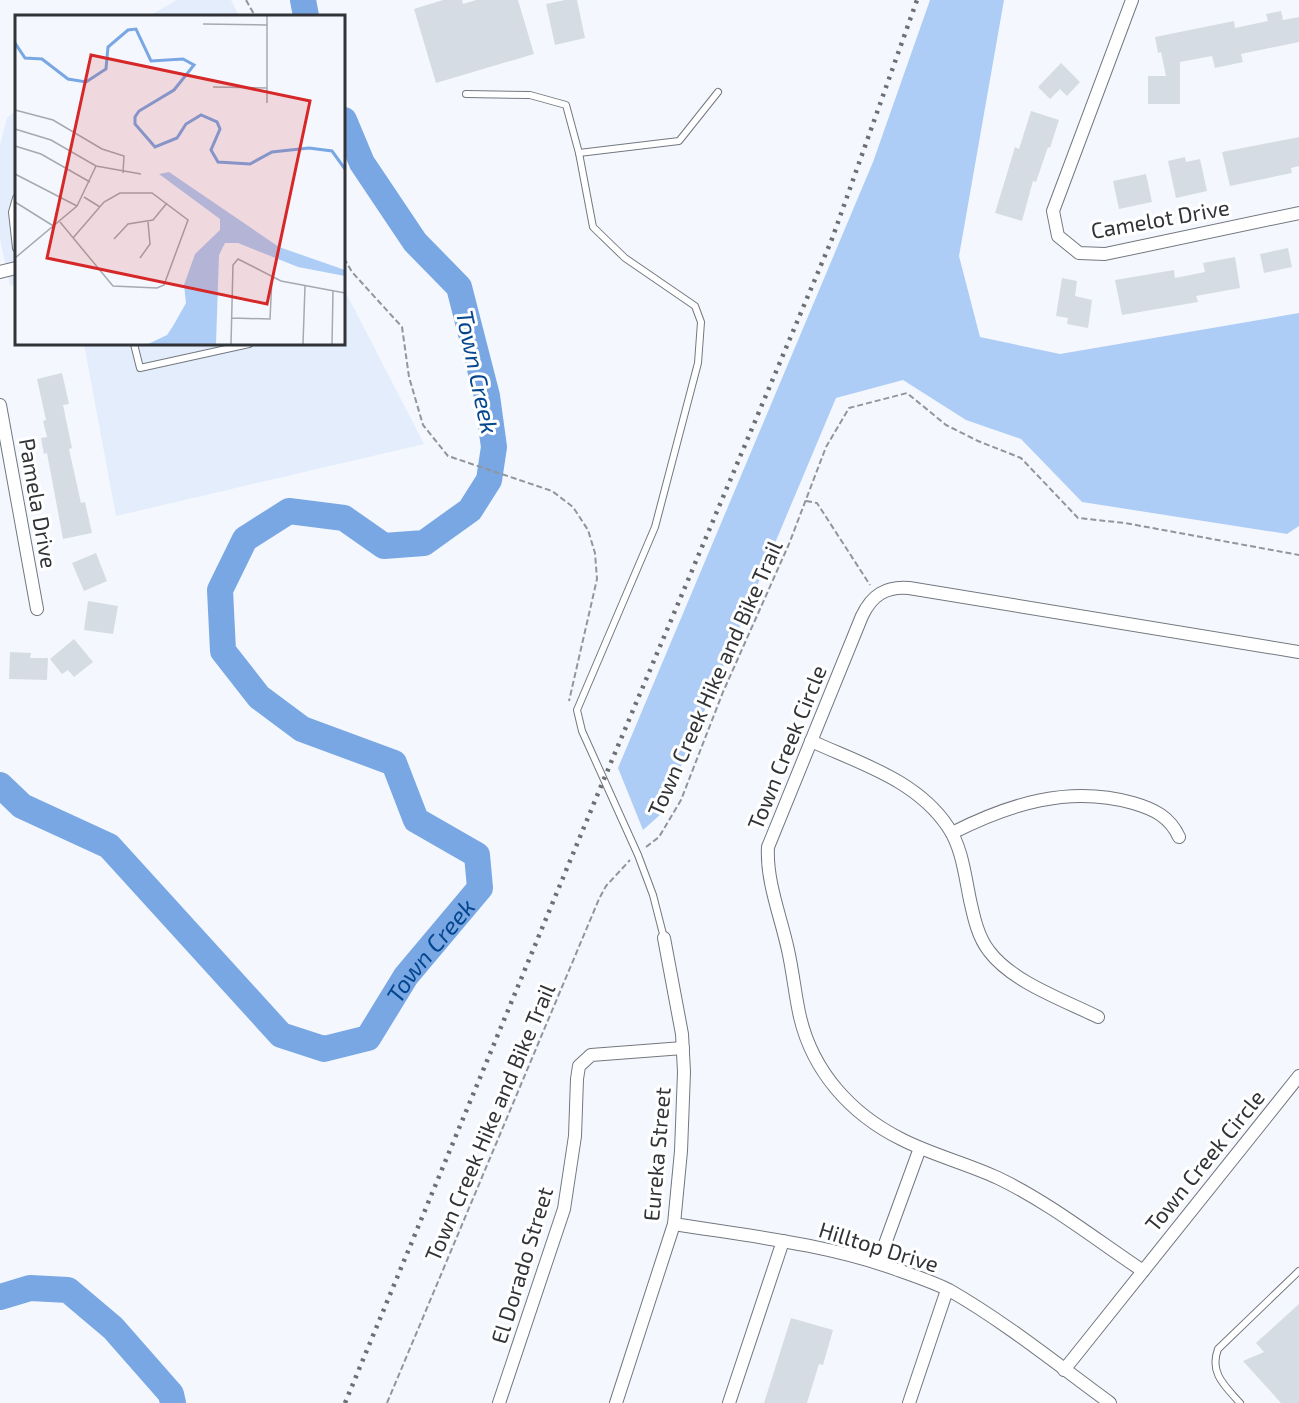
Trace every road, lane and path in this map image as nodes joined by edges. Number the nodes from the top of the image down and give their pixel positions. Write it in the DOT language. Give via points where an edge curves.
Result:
graph roads {
  1 [pos="246,0"];
  2 [pos="1134,0"];
  3 [pos="254,15"];
  4 [pos="718,93"];
  5 [pos="466,94"];
  6 [pos="579,153"];
  7 [pos="15,202"];
  8 [pos="1299,213"];
  9 [pos="15,239"];
  10 [pos="345,260"];
  11 [pos="15,268"];
  12 [pos="0,272"];
  13 [pos="134,345"];
  14 [pos="244,345"];
  15 [pos="0,405"];
  16 [pos="805,501"];
  17 [pos="1299,555"];
  18 [pos="877,595"];
  19 [pos="37,609"];
  20 [pos="1299,652"];
  21 [pos="568,708"];
  22 [pos="811,741"];
  23 [pos="952,833"];
  24 [pos="1179,837"];
  25 [pos="638,855"];
  26 [pos="664,938"];
  27 [pos="1098,1017"];
  28 [pos="683,1048"];
  29 [pos="1299,1076"];
  30 [pos="920,1148"];
  31 [pos="674,1224"];
  32 [pos="783,1241"];
  33 [pos="878,1263"];
  34 [pos="1299,1271"];
  35 [pos="1143,1272"];
  36 [pos="947,1290"];
  37 [pos="1064,1370"];
  38 [pos="1102,1400"];
  39 [pos="387,1403"];
  40 [pos="499,1403"];
  41 [pos="616,1403"];
  42 [pos="729,1403"];
  43 [pos="909,1403"];
  44 [pos="1240,1403"];
  1 -- 3 [label="path"];
  2 -- 8 [label="street, Camelot Drive" via="1053,212 1058,236 1079,253 1105,254"];
  4 -- 6 [label="lane" via="679,141"];
  5 -- 6 [label="lane" via="530,95 566,105"];
  6 -- 25 [label="lane" via="593,227 625,258 694,306 701,322 698,363 655,527 577,710 582,731"];
  7 -- 9 [label="lane"];
  10 -- 21 [label="path" via="402,327 409,377 423,425 448,456 552,491 573,507 588,530 597,579"];
  11 -- 12 [label="street"];
  13 -- 14 [label="lane" via="140,368"];
  15 -- 19 [label="street, Pamela Drive"];
  16 -- 17 [label="path, Town Creek Hike and Bike Trail" via="826,447 849,408 907,393 946,425 1021,458 1078,518"];
  16 -- 18 [label="path" via="817,504"];
  16 -- 25 [label="path, Town Creek Hike and Bike Trail" via="681,801 659,837"];
  18 -- 20 [label="street" via="887,589 909,588"];
  18 -- 22 [label="street, Town Creek Circle" via="862,616"];
  22 -- 23 [label="street" via="902,784 928,804"];
  22 -- 30 [label="street, Town Creek Circle" via="767,856 801,1018 818,1064 844,1100 882,1128"];
  23 -- 24 [label="street" via="1018,804 1080,795 1119,799 1157,812 1172,823"];
  23 -- 27 [label="street" via="980,936 988,951 1032,984"];
  25 -- 26 [label="lane"];
  25 -- 39 [label="path, Town Creek Hike and Bike Trail" via="624,865 599,899"];
  26 -- 28 [label="street, Eureka Street"];
  28 -- 31 [label="street, Eureka Street" via="681,1151"];
  28 -- 40 [label="street, El Dorado Street" via="591,1055 579,1066 575,1136 564,1209"];
  29 -- 35 [label="street, Town Creek Circle"];
  30 -- 33 [label="street"];
  30 -- 35 [label="street, Town Creek Circle" via="1018,1188"];
  31 -- 32 [label="street, Hilltop Drive"];
  31 -- 41 [label="street, Eureka Street"];
  32 -- 33 [label="street, Hilltop Drive"];
  32 -- 42 [label="street"];
  33 -- 36 [label="street, Hilltop Drive"];
  34 -- 44 [label="lane" via="1218,1349 1214,1359 1217,1375"];
  35 -- 37 [label="street, Town Creek Circle"];
  36 -- 37 [label="street, Hilltop Drive"];
  36 -- 43 [label="street"];
  37 -- 38 [label="street, Hilltop Drive"];
}
